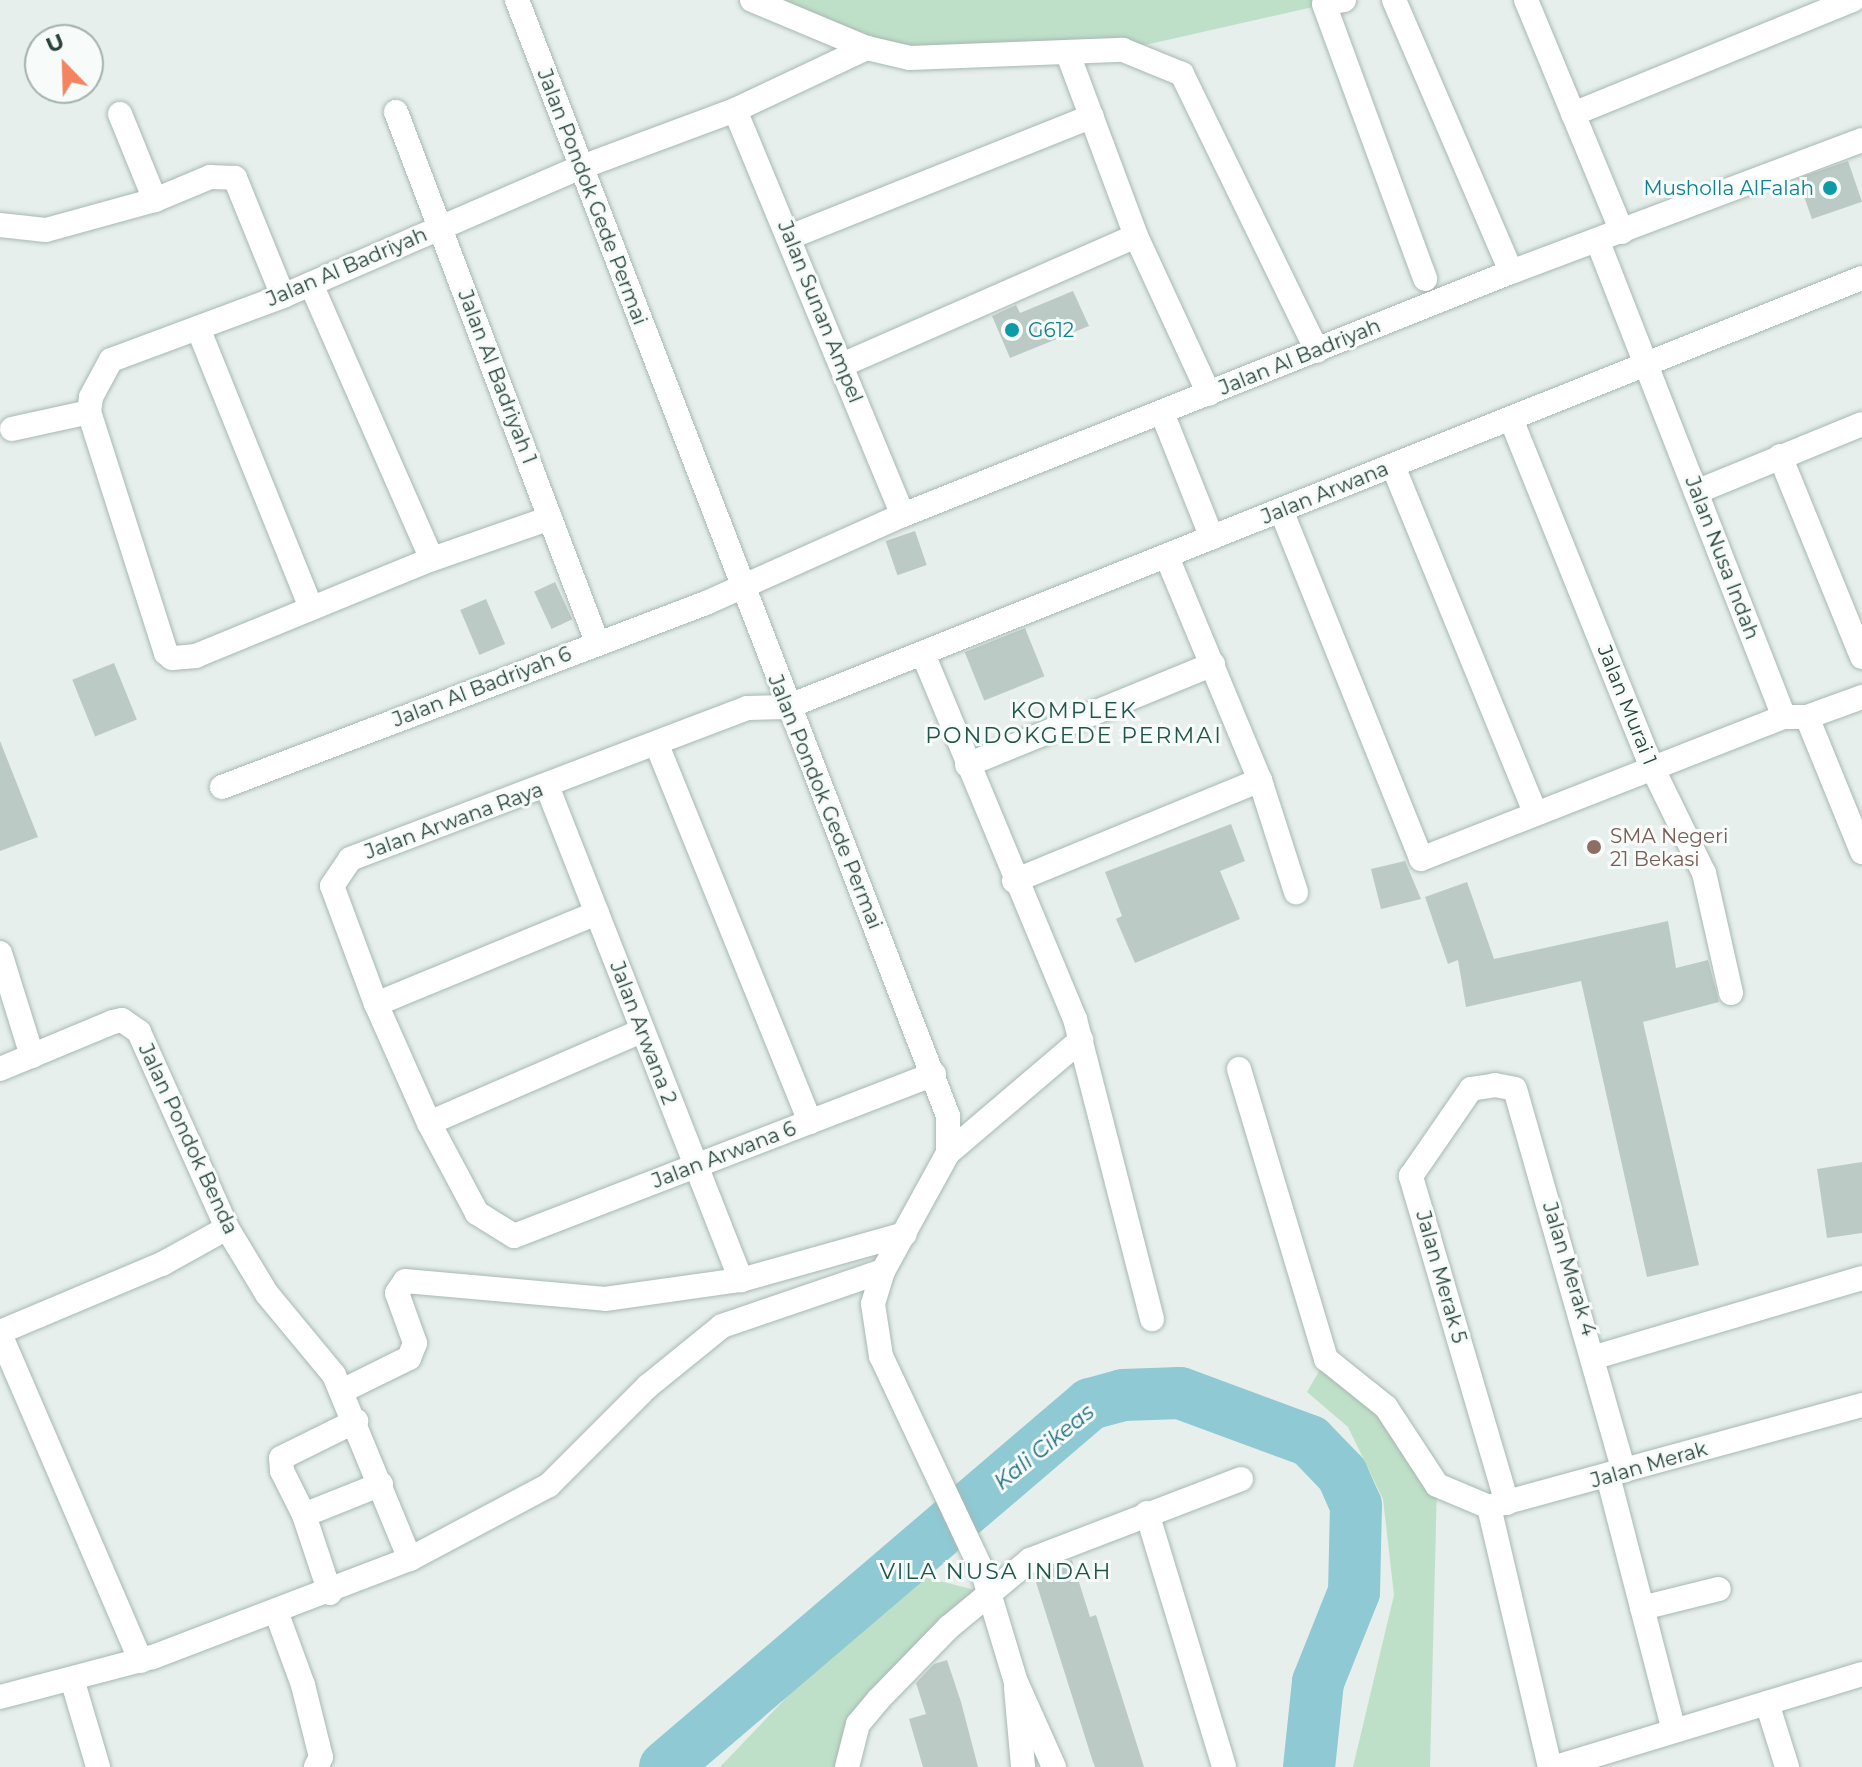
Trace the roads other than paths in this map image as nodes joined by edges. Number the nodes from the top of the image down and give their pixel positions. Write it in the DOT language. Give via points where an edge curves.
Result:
graph roads {
  1 [pos="517,0"];
  2 [pos="752,0"];
  3 [pos="1344,0"];
  4 [pos="1394,0"];
  5 [pos="1526,0"];
  6 [pos="1853,0"];
  7 [pos="867,48"];
  8 [pos="1068,54"];
  9 [pos="735,110"];
  10 [pos="396,112"];
  11 [pos="120,114"];
  12 [pos="1573,114"];
  13 [pos="1092,116"];
  14 [pos="1862,140"];
  15 [pos="579,168"];
  16 [pos="155,200"];
  17 [pos="0,225"];
  18 [pos="440,228"];
  19 [pos="1622,232"];
  20 [pos="1136,236"];
  21 [pos="790,237"];
  22 [pos="1598,242"];
  23 [pos="1511,272"];
  24 [pos="1862,278"];
  25 [pos="1425,279"];
  26 [pos="311,284"];
  27 [pos="283,296"];
  28 [pos="198,328"];
  29 [pos="1317,351"];
  30 [pos="1648,364"];
  31 [pos="842,365"];
  32 [pos="1209,394"];
  33 [pos="89,412"];
  34 [pos="1163,415"];
  35 [pos="1511,419"];
  36 [pos="1862,424"];
  37 [pos="12,429"];
  38 [pos="1780,456"];
  39 [pos="1393,466"];
  40 [pos="1696,492"];
  41 [pos="1281,510"];
  42 [pos="903,515"];
  43 [pos="550,518"];
  44 [pos="1212,538"];
  45 [pos="1167,557"];
  46 [pos="432,559"];
  47 [pos="741,585"];
  48 [pos="311,608"];
  49 [pos="597,642"];
  50 [pos="923,654"];
  51 [pos="1862,657"];
  52 [pos="1213,664"];
  53 [pos="1862,697"];
  54 [pos="787,707"];
  55 [pos="1796,717"];
  56 [pos="657,745"];
  57 [pos="967,765"];
  58 [pos="1651,765"];
  59 [pos="1260,780"];
  60 [pos="547,786"];
  61 [pos="222,787"];
  62 [pos="1535,812"];
  63 [pos="1861,846"];
  64 [pos="1014,881"];
  65 [pos="1296,892"];
  66 [pos="597,913"];
  67 [pos="0,953"];
  68 [pos="1731,993"];
  69 [pos="376,1004"];
  70 [pos="642,1031"];
  71 [pos="1081,1040"];
  72 [pos="32,1056"];
  73 [pos="0,1069"];
  74 [pos="1239,1069"];
  75 [pos="934,1074"];
  76 [pos="1495,1085"];
  77 [pos="810,1122"];
  78 [pos="429,1123"];
  79 [pos="948,1153"];
  80 [pos="695,1166"];
  81 [pos="227,1228"];
  82 [pos="905,1234"];
  83 [pos="514,1236"];
  84 [pos="883,1271"];
  85 [pos="1862,1278"];
  86 [pos="741,1280"];
  87 [pos="1152,1319"];
  88 [pos="0,1333"];
  89 [pos="1595,1357"];
  90 [pos="342,1391"];
  91 [pos="1862,1405"];
  92 [pos="356,1421"];
  93 [pos="1616,1474"];
  94 [pos="1241,1479"];
  95 [pos="381,1484"];
  96 [pos="1498,1505"];
  97 [pos="1147,1513"];
  98 [pos="304,1515"];
  99 [pos="410,1559"];
  100 [pos="987,1584"];
  101 [pos="1719,1589"];
  102 [pos="330,1593"];
  103 [pos="1642,1608"];
  104 [pos="277,1614"];
  105 [pos="141,1661"];
  106 [pos="1862,1674"];
  107 [pos="72,1679"];
  108 [pos="1016,1682"];
  109 [pos="0,1697"];
  110 [pos="1767,1703"];
  111 [pos="1674,1731"];
  112 [pos="98,1767"];
  113 [pos="316,1767"];
  114 [pos="847,1767"];
  115 [pos="1023,1767"];
  116 [pos="1054,1767"];
  117 [pos="1224,1767"];
  118 [pos="1553,1767"];
  119 [pos="1787,1767"];
  1 -- 15 [label="street, Jalan Pondok Gede Permai"];
  2 -- 7 [label="street"];
  3 -- 25 [label="street" via="1324,4"];
  4 -- 23 [label="street"];
  5 -- 12 [label="street"];
  6 -- 12 [label="street"];
  7 -- 8 [label="street" via="910,58"];
  7 -- 9 [label="street, Jalan Al Badriyah"];
  8 -- 13 [label="street"];
  8 -- 29 [label="street" via="1123,50 1182,74"];
  9 -- 15 [label="street, Jalan Al Badriyah"];
  9 -- 21 [label="street, Jalan Sunan Ampel"];
  10 -- 18 [label="street, Jalan Al Badriyah 1"];
  11 -- 16 [label="street"];
  12 -- 19 [label="street"];
  13 -- 20 [label="street"];
  13 -- 21 [label="street"];
  14 -- 19 [label="street, Jalan Al Badriyah"];
  15 -- 18 [label="street, Jalan Al Badriyah"];
  15 -- 47 [label="street, Jalan Pondok Gede Permai"];
  16 -- 17 [label="street" via="46,230"];
  16 -- 27 [label="street" via="210,177 235,178"];
  18 -- 26 [label="street, Jalan Al Badriyah"];
  18 -- 43 [label="street, Jalan Al Badriyah 1"];
  19 -- 22 [label="street, Jalan Al Badriyah"];
  20 -- 31 [label="street"];
  20 -- 32 [label="street"];
  21 -- 31 [label="street, Jalan Sunan Ampel"];
  22 -- 23 [label="street, Jalan Al Badriyah"];
  22 -- 30 [label="street, Jalan Nusa Indah"];
  23 -- 29 [label="street, Jalan Al Badriyah"];
  24 -- 30 [label="street, Jalan Arwana"];
  26 -- 27 [label="street, Jalan Al Badriyah"];
  26 -- 46 [label="street"];
  27 -- 28 [label="street, Jalan Al Badriyah"];
  28 -- 33 [label="street, Jalan Al Badriyah" via="111,360 100,375"];
  28 -- 48 [label="street"];
  29 -- 32 [label="street, Jalan Al Badriyah"];
  30 -- 35 [label="street, Jalan Arwana"];
  30 -- 40 [label="street, Jalan Nusa Indah"];
  31 -- 42 [label="street, Jalan Sunan Ampel"];
  32 -- 34 [label="street, Jalan Al Badriyah"];
  33 -- 37 [label="street"];
  33 -- 48 [label="street" via="166,653 172,658 196,656"];
  34 -- 42 [label="street, Jalan Al Badriyah"];
  34 -- 44 [label="street"];
  35 -- 39 [label="street, Jalan Arwana"];
  35 -- 58 [label="street, Jalan Murai 1"];
  36 -- 38 [label="street"];
  38 -- 40 [label="street"];
  38 -- 51 [label="street"];
  39 -- 41 [label="street, Jalan Arwana"];
  39 -- 62 [label="street"];
  40 -- 55 [label="street, Jalan Nusa Indah"];
  41 -- 44 [label="street, Jalan Arwana"];
  41 -- 62 [label="street" via="1421,859"];
  42 -- 47 [label="street, Jalan Al Badriyah"];
  43 -- 46 [label="street"];
  43 -- 49 [label="street, Jalan Al Badriyah 1"];
  44 -- 45 [label="street, Jalan Arwana"];
  45 -- 50 [label="street, Jalan Arwana"];
  45 -- 52 [label="street"];
  46 -- 48 [label="street"];
  47 -- 49 [label="street, Jalan Al Badriyah 6"];
  47 -- 54 [label="street, Jalan Pondok Gede Permai"];
  49 -- 61 [label="street, Jalan Al Badriyah 6"];
  50 -- 54 [label="street, Jalan Arwana"];
  50 -- 57 [label="street"];
  52 -- 57 [label="street"];
  52 -- 59 [label="street"];
  53 -- 55 [label="street"];
  54 -- 56 [label="street, Jalan Arwana Raya" via="747,708"];
  54 -- 75 [label="street, Jalan Pondok Gede Permai"];
  55 -- 58 [label="street"];
  55 -- 63 [label="street, Jalan Nusa Indah"];
  56 -- 60 [label="street, Jalan Arwana Raya"];
  56 -- 77 [label="street"];
  57 -- 64 [label="street"];
  58 -- 62 [label="street"];
  58 -- 68 [label="street, Jalan Murai 1" via="1704,873"];
  59 -- 64 [label="street"];
  59 -- 65 [label="street"];
  60 -- 66 [label="street, Jalan Arwana 2"];
  60 -- 69 [label="street, Jalan Arwana Raya" via="350,859 337,872 332,886"];
  64 -- 71 [label="street"];
  66 -- 69 [label="street"];
  66 -- 70 [label="street, Jalan Arwana 2"];
  67 -- 72 [label="street"];
  69 -- 78 [label="street, Jalan Arwana Raya"];
  70 -- 78 [label="street"];
  70 -- 80 [label="street, Jalan Arwana 2"];
  71 -- 79 [label="street"];
  71 -- 87 [label="street"];
  72 -- 73 [label="street, Jalan Pondok Benda"];
  72 -- 81 [label="street, Jalan Pondok Benda" via="122,1020 139,1032"];
  74 -- 96 [label="street" via="1326,1359 1386,1407 1437,1485"];
  75 -- 77 [label="street, Jalan Arwana 6"];
  75 -- 79 [label="street, Jalan Pondok Gede Permai" via="948,1116"];
  76 -- 89 [label="street, Jalan Merak 4" via="1515,1089"];
  76 -- 96 [label="street, Jalan Merak 5" via="1471,1089 1411,1176"];
  77 -- 80 [label="street, Jalan Arwana 6"];
  78 -- 83 [label="street, Jalan Arwana Raya" via="477,1213"];
  79 -- 82 [label="street, Jalan Pondok Gede Permai"];
  80 -- 83 [label="street, Jalan Arwana 6"];
  80 -- 86 [label="street, Jalan Arwana 2"];
  81 -- 88 [label="street" via="162,1264"];
  81 -- 90 [label="street, Jalan Pondok Benda" via="267,1294"];
  82 -- 84 [label="street, Jalan Pondok Gede Permai"];
  82 -- 86 [label="street"];
  84 -- 99 [label="street" via="722,1326 648,1386 549,1485"];
  84 -- 100 [label="street, Jalan Pondok Gede Permai" via="873,1304 881,1356"];
  85 -- 89 [label="street"];
  86 -- 90 [label="street" via="605,1299 405,1281 397,1293 415,1343 409,1358"];
  88 -- 105 [label="street"];
  89 -- 93 [label="street, Jalan Merak 4"];
  90 -- 92 [label="street, Jalan Pondok Benda"];
  91 -- 93 [label="street, Jalan Merak"];
  92 -- 95 [label="street, Jalan Pondok Benda"];
  92 -- 98 [label="street" via="281,1458"];
  93 -- 96 [label="street, Jalan Merak"];
  93 -- 103 [label="street, Jalan Merak 4"];
  94 -- 97 [label="street"];
  95 -- 98 [label="street"];
  95 -- 99 [label="street, Jalan Pondok Benda"];
  96 -- 118 [label="street"];
  97 -- 100 [label="street" via="1030,1560"];
  97 -- 117 [label="street"];
  98 -- 102 [label="street"];
  99 -- 102 [label="street"];
  100 -- 108 [label="street, Jalan Pondok Gede Permai"];
  100 -- 114 [label="street" via="858,1724"];
  101 -- 103 [label="street"];
  102 -- 104 [label="street"];
  103 -- 111 [label="street, Jalan Merak 4"];
  104 -- 105 [label="street"];
  104 -- 113 [label="street" via="303,1685 321,1757"];
  105 -- 107 [label="street"];
  106 -- 110 [label="street"];
  107 -- 109 [label="street"];
  107 -- 112 [label="street"];
  108 -- 115 [label="street"];
  108 -- 116 [label="street"];
  110 -- 111 [label="street"];
  110 -- 119 [label="street"];
  111 -- 118 [label="street"];
}
